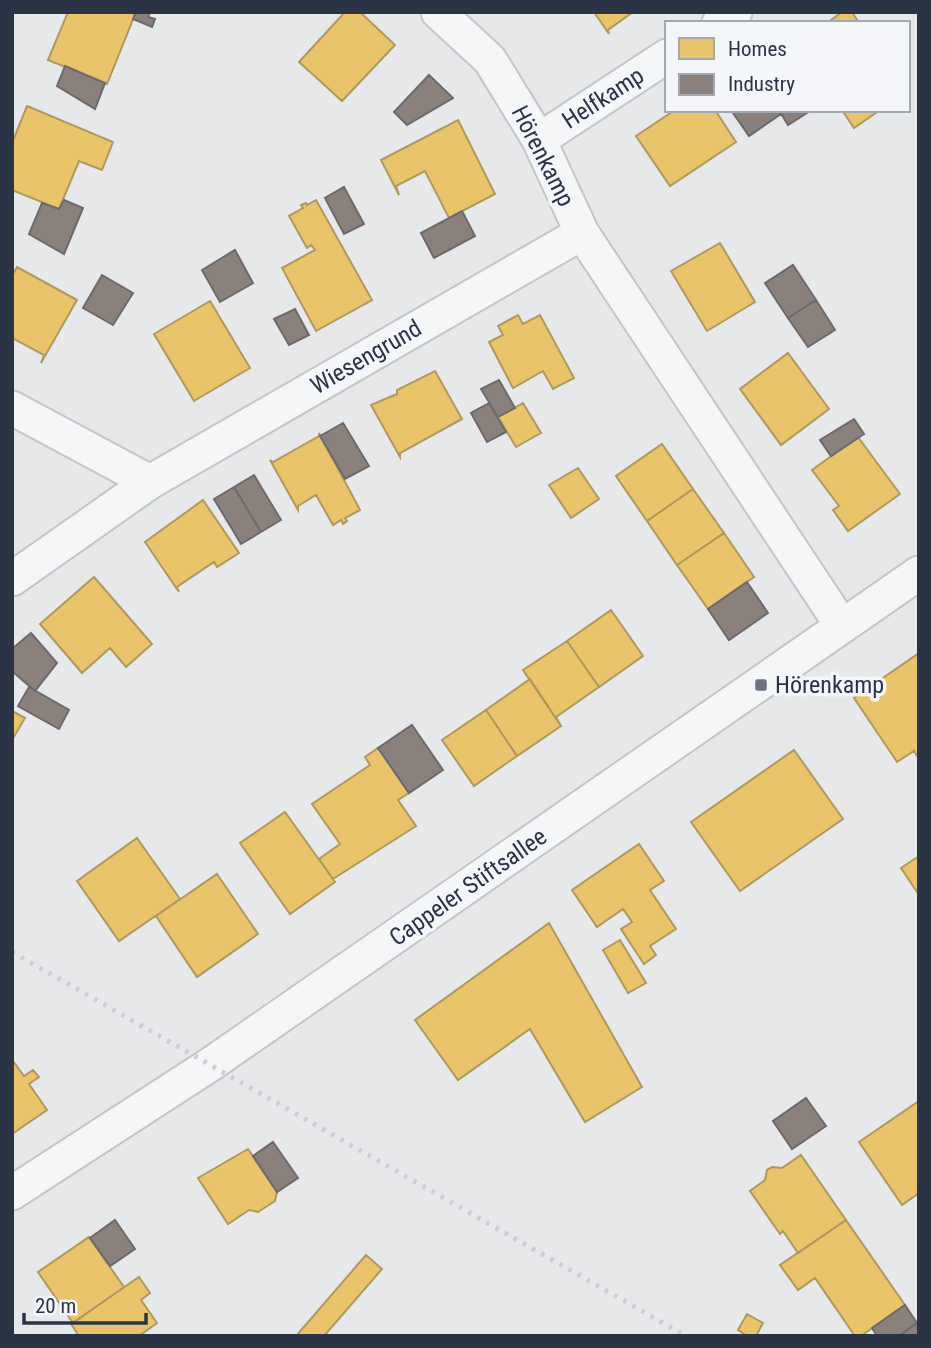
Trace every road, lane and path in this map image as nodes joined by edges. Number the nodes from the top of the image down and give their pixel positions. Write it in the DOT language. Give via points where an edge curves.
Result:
graph roads {
  1 [pos="438,12"];
  2 [pos="665,58"];
  3 [pos="539,140"];
  4 [pos="582,233"];
  5 [pos="12,408"];
  6 [pos="150,481"];
  7 [pos="919,573"];
  8 [pos="12,579"];
  9 [pos="842,626"];
  10 [pos="12,1193"];
  1 -- 3 [label="street, Hörenkamp" via="490,60"];
  2 -- 3 [label="street, Helfkamp"];
  3 -- 4 [label="street, Hörenkamp"];
  4 -- 6 [label="street, Wiesengrund"];
  4 -- 9 [label="street, Hörenkamp"];
  5 -- 6 [label="street"];
  6 -- 8 [label="street, Wiesengrund"];
  7 -- 9 [label="street, Cappeler Stiftsallee"];
  9 -- 10 [label="street, Cappeler Stiftsallee" via="211,1064"];
}
